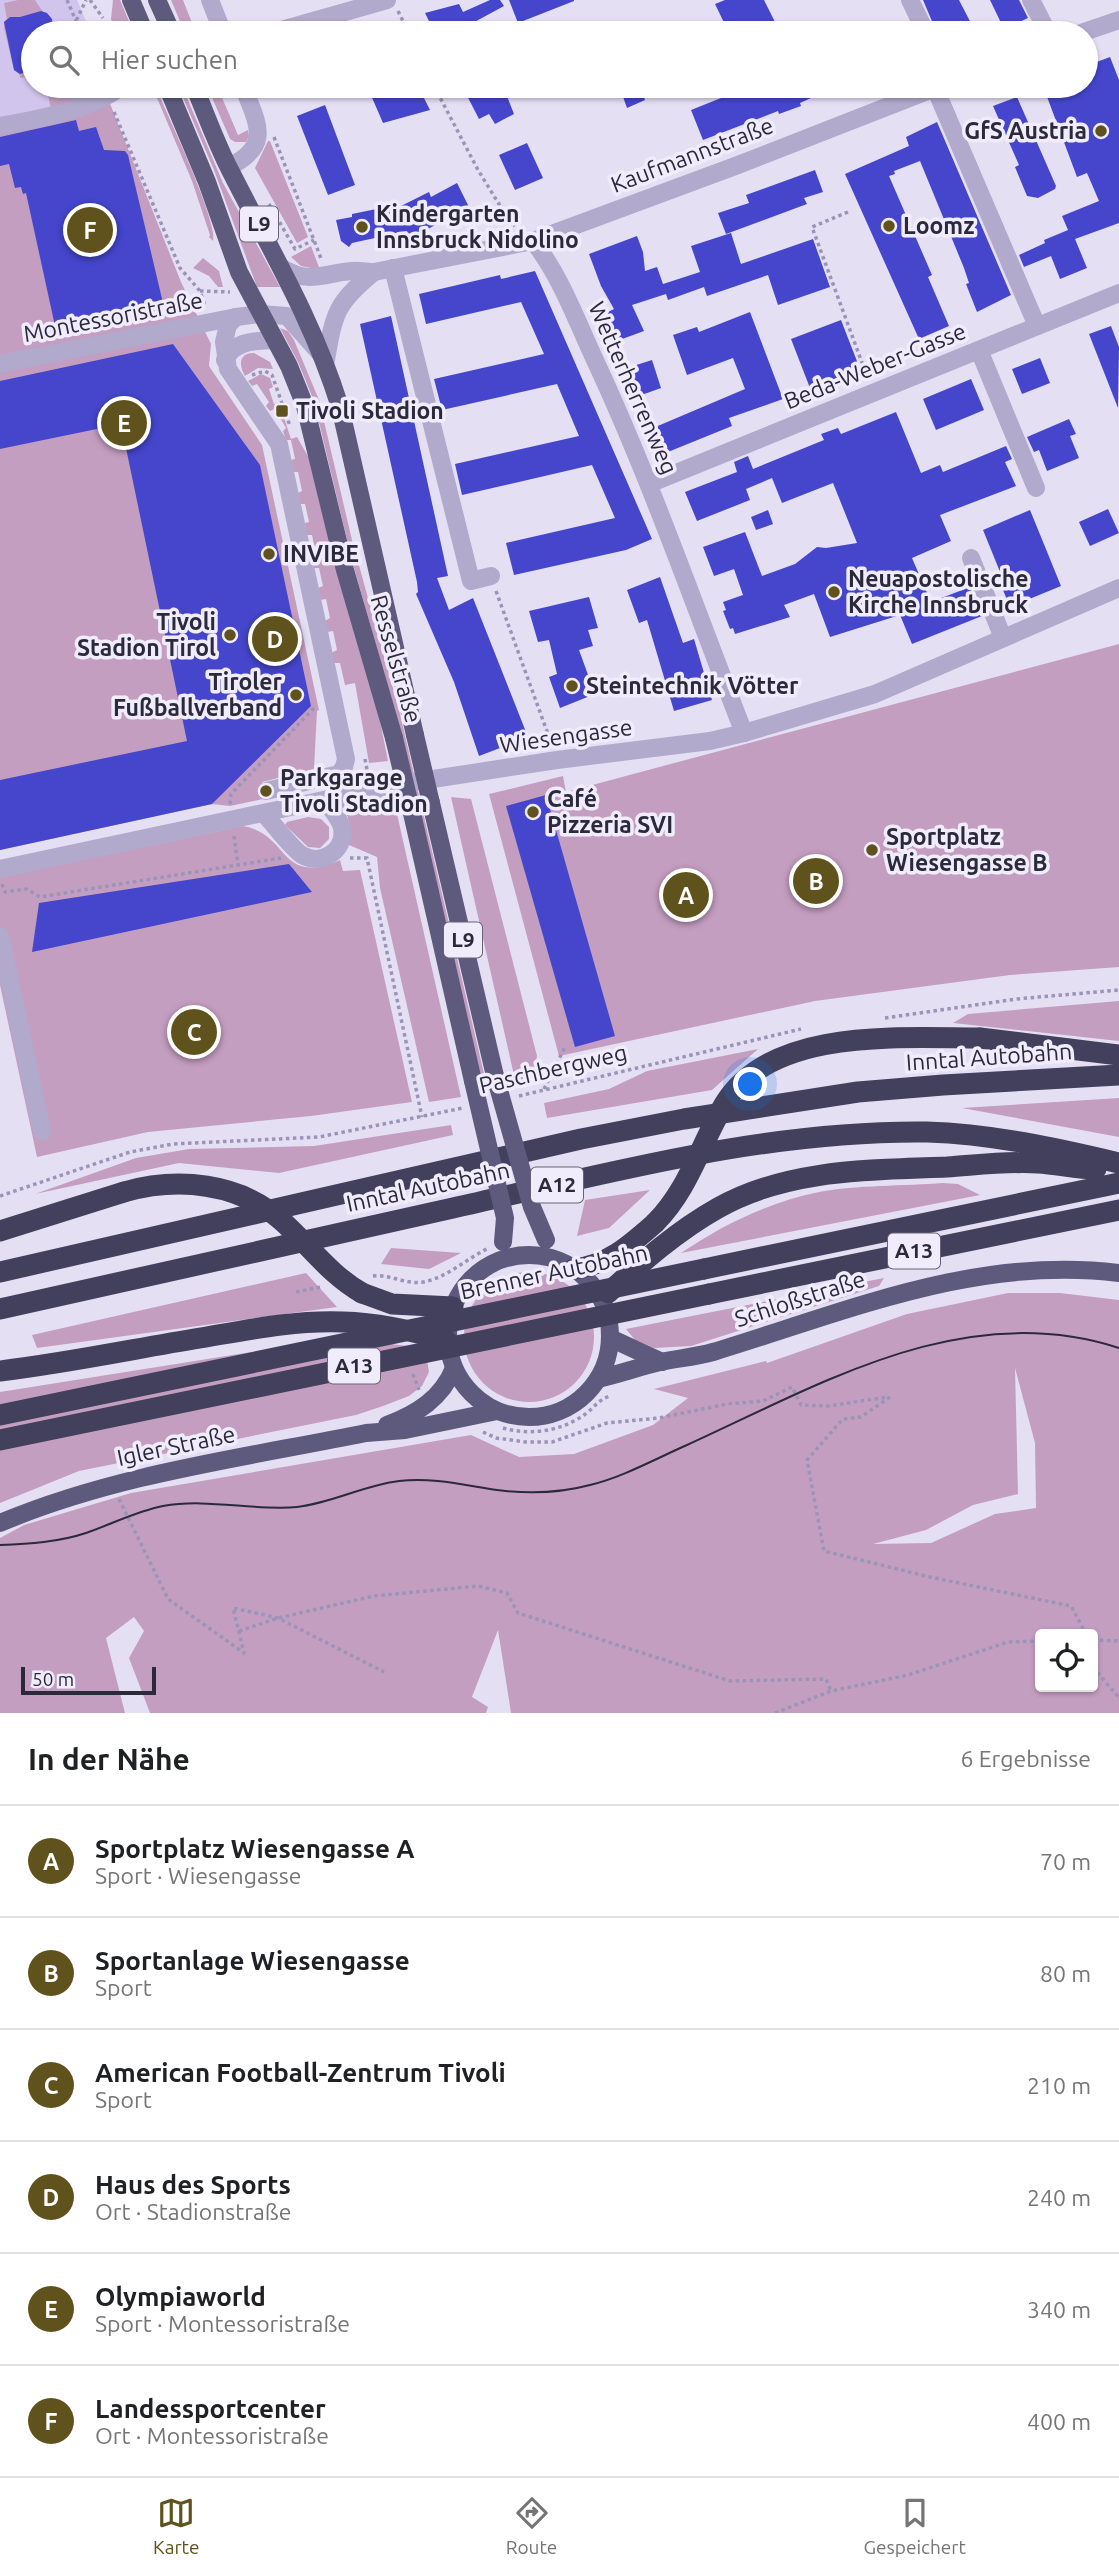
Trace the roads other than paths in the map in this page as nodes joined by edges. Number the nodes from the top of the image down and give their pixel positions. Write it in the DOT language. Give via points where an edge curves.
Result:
graph roads {
  1 [pos="131,0"];
  2 [pos="158,0"];
  3 [pos="210,0"];
  4 [pos="910,0"];
  5 [pos="1031,0"];
  6 [pos="391,3"];
  7 [pos="140,21"];
  8 [pos="167,21"];
  9 [pos="218,21"];
  10 [pos="319,21"];
  11 [pos="920,21"];
  12 [pos="1042,21"];
  13 [pos="1117,27"];
  14 [pos="1098,30"];
  15 [pos="104,98"];
  16 [pos="172,98"];
  17 [pos="199,98"];
  18 [pos="247,98"];
  19 [pos="909,98"];
  20 [pos="946,98"];
  21 [pos="0,126"];
  22 [pos="229,167"];
  23 [pos="533,241"];
  24 [pos="282,268"];
  25 [pos="393,268"];
  26 [pos="374,272"];
  27 [pos="1119,293"];
  28 [pos="260,314"];
  29 [pos="236,317"];
  30 [pos="1042,324"];
  31 [pos="275,340"];
  32 [pos="979,350"];
  33 [pos="225,360"];
  34 [pos="326,360"];
  35 [pos="0,364"];
  36 [pos="649,484"];
  37 [pos="1036,488"];
  38 [pos="971,558"];
  39 [pos="491,576"];
  40 [pos="1119,588"];
  41 [pos="1003,638"];
  42 [pos="744,733"];
  43 [pos="266,791"];
  44 [pos="325,800"];
  45 [pos="264,814"];
  46 [pos="0,869"];
  47 [pos="0,936"];
  48 [pos="1119,1055"];
  49 [pos="1119,1075"];
  50 [pos="43,1130"];
  51 [pos="1119,1163"];
  52 [pos="1119,1169"];
  53 [pos="1119,1183"];
  54 [pos="1119,1210"];
  55 [pos="0,1231"];
  56 [pos="554,1260"];
  57 [pos="491,1264"];
  58 [pos="574,1269"];
  59 [pos="0,1272"];
  60 [pos="1119,1273"];
  61 [pos="601,1299"];
  62 [pos="453,1307"];
  63 [pos="0,1309"];
  64 [pos="610,1338"];
  65 [pos="447,1341"];
  66 [pos="662,1362"];
  67 [pos="454,1368"];
  68 [pos="0,1371"];
  69 [pos="598,1379"];
  70 [pos="0,1415"];
  71 [pos="498,1419"];
  72 [pos="366,1433"];
  73 [pos="0,1440"];
  74 [pos="0,1523"];
  1 -- 7 [label="main road"];
  2 -- 8 [label="main road"];
  3 -- 9 [label="street"];
  4 -- 11 [label="street"];
  5 -- 12 [label="street"];
  6 -- 10 [label="street"];
  13 -- 14 [label="street"];
  15 -- 21 [label="street" via="66,113"];
  16 -- 28 [label="main road, Resselstraße / L9" via="239,272"];
  17 -- 22 [label="main road, Resselstraße / L9"];
  18 -- 22 [label="street" via="259,137 251,154"];
  19 -- 23 [label="street, Kaufmannstraße"];
  20 -- 30 [label="street"];
  22 -- 24 [label="main road, Resselstraße / L9"];
  23 -- 25 [label="street, Kaufmannstraße"];
  23 -- 36 [label="street, Wetterherrenweg" via="555,276"];
  24 -- 26 [label="street, Kaufmannstraße" via="305,278"];
  24 -- 34 [label="main road, Resselstraße / L9"];
  25 -- 26 [label="street, Kaufmannstraße"];
  25 -- 39 [label="street" via="471,581"];
  26 -- 34 [label="street" via="339,306"];
  27 -- 30 [label="street, Beda-Weber-Gasse"];
  28 -- 29 [label="street, Montessoristraße"];
  28 -- 31 [label="main road, Resselstraße / L9"];
  28 -- 34 [label="street" via="287,316"];
  29 -- 33 [label="street" via="228,325"];
  29 -- 35 [label="street, Montessoristraße"];
  30 -- 32 [label="street, Beda-Weber-Gasse"];
  31 -- 33 [label="street" via="238,345"];
  31 -- 57 [label="main road, Resselstraße / L9, bridge" via="304,406 411,809 505,1218 503,1242"];
  32 -- 36 [label="street, Beda-Weber-Gasse"];
  32 -- 37 [label="street"];
  33 -- 43 [label="street" via="279,444 346,759 339,774"];
  34 -- 56 [label="main road, Resselstraße / L9, bridge" via="495,1076 532,1208"];
  36 -- 42 [label="street, Wetterherrenweg"];
  38 -- 41 [label="street"];
  40 -- 41 [label="street, Wiesengasse"];
  41 -- 42 [label="street, Wiesengasse" via="875,694"];
  42 -- 44 [label="street, Wiesengasse" via="394,785"];
  44 -- 45 [label="street, Wiesengasse"];
  44 -- 45 [label="street" via="342,828 340,846 319,858 302,855"];
  45 -- 46 [label="street, Wiesengasse" via="232,815"];
  47 -- 50 [label="street"];
  48 -- 58 [label="highway, bridge" via="980,1038 839,1043 791,1052 753,1072 726,1101 683,1188 655,1223 610,1259"];
  49 -- 59 [label="highway, Inntal Autobahn / A12" via="858,1092 684,1119"];
  51 -- 63 [label="highway, Inntal Autobahn / A12" via="999,1139 930,1132 801,1138 608,1174"];
  52 -- 61 [label="highway" via="1036,1163 821,1174 793,1180 743,1196 702,1218"];
  53 -- 70 [label="highway, Brenner Autobahn / A13, bridge"];
  54 -- 73 [label="highway, A13, bridge"];
  55 -- 62 [label="highway, bridge" via="140,1187 211,1186 236,1193 281,1219 330,1270 402,1305"];
  56 -- 57 [label="main road, L9" via="533,1255"];
  56 -- 58 [label="main road, L9"];
  57 -- 62 [label="main road, L9" via="470,1280"];
  58 -- 61 [label="main road, L9"];
  60 -- 66 [label="main road, Schloßstraße" via="1037,1270 965,1278 881,1298 709,1353"];
  61 -- 64 [label="main road, L9"];
  62 -- 65 [label="main road, L9"];
  64 -- 66 [label="main road"];
  64 -- 69 [label="main road, L9"];
  65 -- 67 [label="main road, L9"];
  65 -- 68 [label="highway" via="367,1323 293,1324"];
  66 -- 69 [label="main road, Schloßstraße"];
  67 -- 71 [label="main road, L9" via="464,1386"];
  67 -- 72 [label="main road, Igler Straße" via="441,1392 426,1406"];
  69 -- 71 [label="main road, L9" via="564,1410"];
  71 -- 72 [label="main road, Igler Straße"];
  72 -- 74 [label="main road, Igler Straße" via="113,1484"];
}
